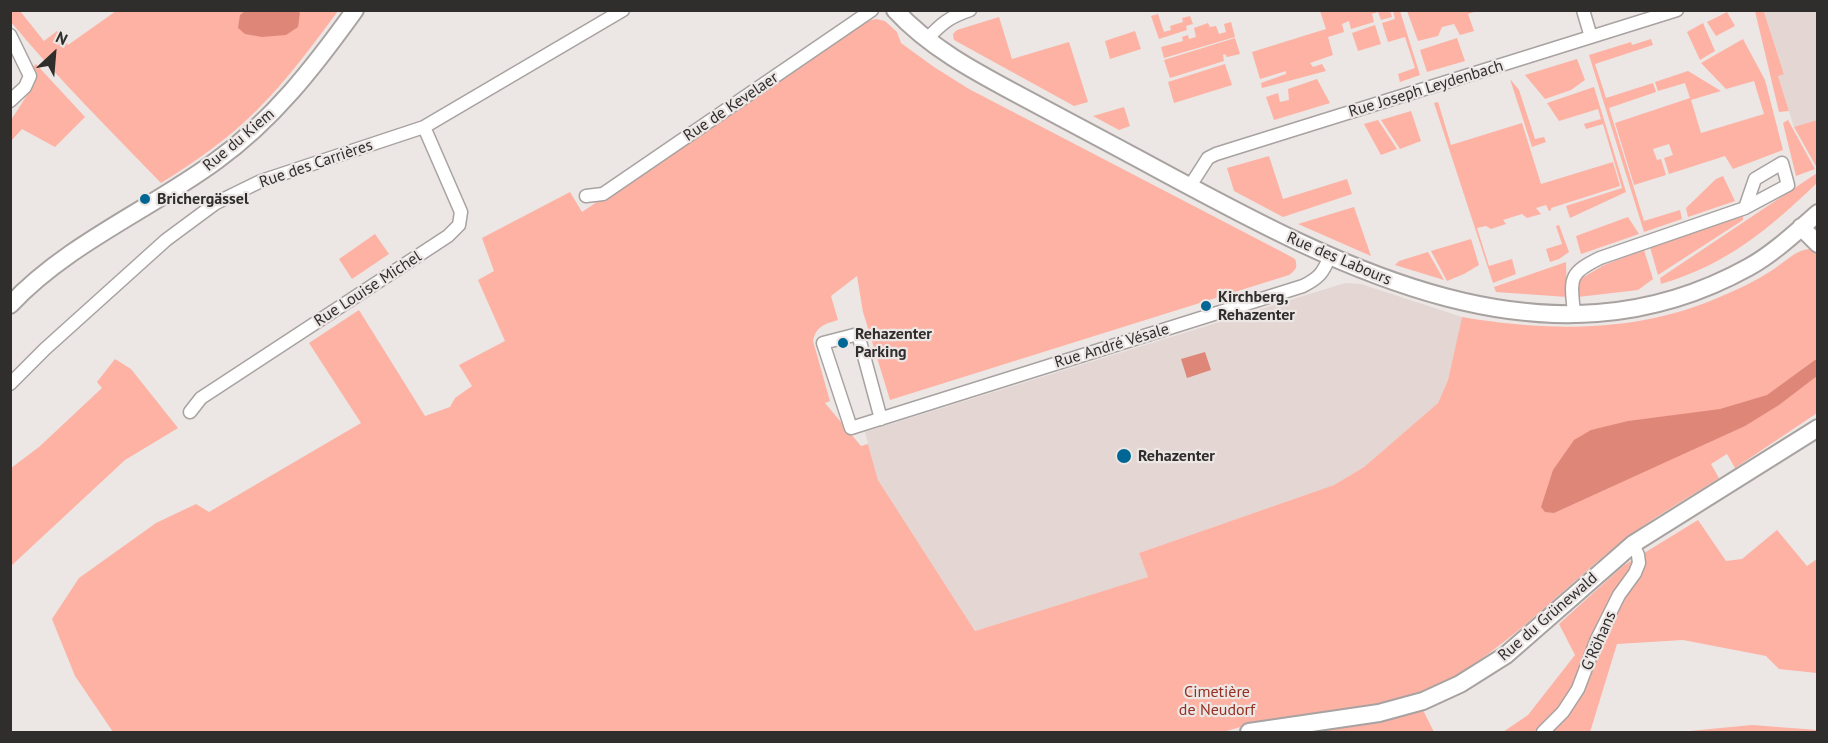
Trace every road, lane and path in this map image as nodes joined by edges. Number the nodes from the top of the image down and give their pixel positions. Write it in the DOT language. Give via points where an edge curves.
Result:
graph roads {
  1 [pos="355,10"];
  2 [pos="623,10"];
  3 [pos="872,10"];
  4 [pos="895,10"];
  5 [pos="970,10"];
  6 [pos="1583,10"];
  7 [pos="1677,10"];
  8 [pos="10,34"];
  9 [pos="1591,37"];
  10 [pos="926,40"];
  11 [pos="10,101"];
  12 [pos="424,127"];
  13 [pos="1190,186"];
  14 [pos="586,196"];
  15 [pos="1745,208"];
  16 [pos="1817,216"];
  17 [pos="1801,227"];
  18 [pos="1818,244"];
  19 [pos="1330,256"];
  20 [pos="10,305"];
  21 [pos="1574,314"];
  22 [pos="10,384"];
  23 [pos="190,412"];
  24 [pos="881,419"];
  25 [pos="1818,428"];
  26 [pos="1633,544"];
  27 [pos="1249,732"];
  28 [pos="1543,732"];
  1 -- 20 [label="main road, Rue du Kiem" via="287,98 243,141 60,262"];
  2 -- 12 [label="street, Rue des Carrières"];
  3 -- 14 [label="street, Rue de Kevelaer" via="603,194"];
  4 -- 10 [label="main road, Rue des Labours"];
  5 -- 10 [label="street" via="941,24"];
  6 -- 9 [label="street"];
  7 -- 9 [label="street, Rue Joseph Leydenbach"];
  8 -- 11 [label="street" via="30,76"];
  9 -- 13 [label="street, Rue Joseph Leydenbach" via="1216,154 1208,158"];
  10 -- 13 [label="main road, Rue des Labours" via="974,71"];
  12 -- 22 [label="street, Rue des Carrières" via="261,181 216,203 166,240"];
  12 -- 23 [label="street, Rue Louise Michel" via="461,212 459,225 448,236 201,398"];
  13 -- 19 [label="main road, Rue des Labours"];
  15 -- 21 [label="street" via="1582,267 1572,284"];
  16 -- 17 [label="main road, Rue des Labours"];
  17 -- 18 [label="main road"];
  17 -- 21 [label="main road, Rue des Labours" via="1750,266 1705,288 1629,309"];
  19 -- 21 [label="main road, Rue des Labours" via="1385,280 1464,302 1540,314"];
  19 -- 24 [label="street, Rue André Vésale" via="1316,279 1303,286"];
  24 -- 24 [label="street, Rue André Vésale" via="851,428 824,343 858,334"];
  25 -- 26 [label="main road, Rue du Grünewald"];
  26 -- 27 [label="main road, Rue du Grünewald" via="1506,655 1460,684 1423,701 1379,713"];
  26 -- 28 [label="street, G'Röhans" via="1639,563 1635,573 1597,639 1578,689"];
}
